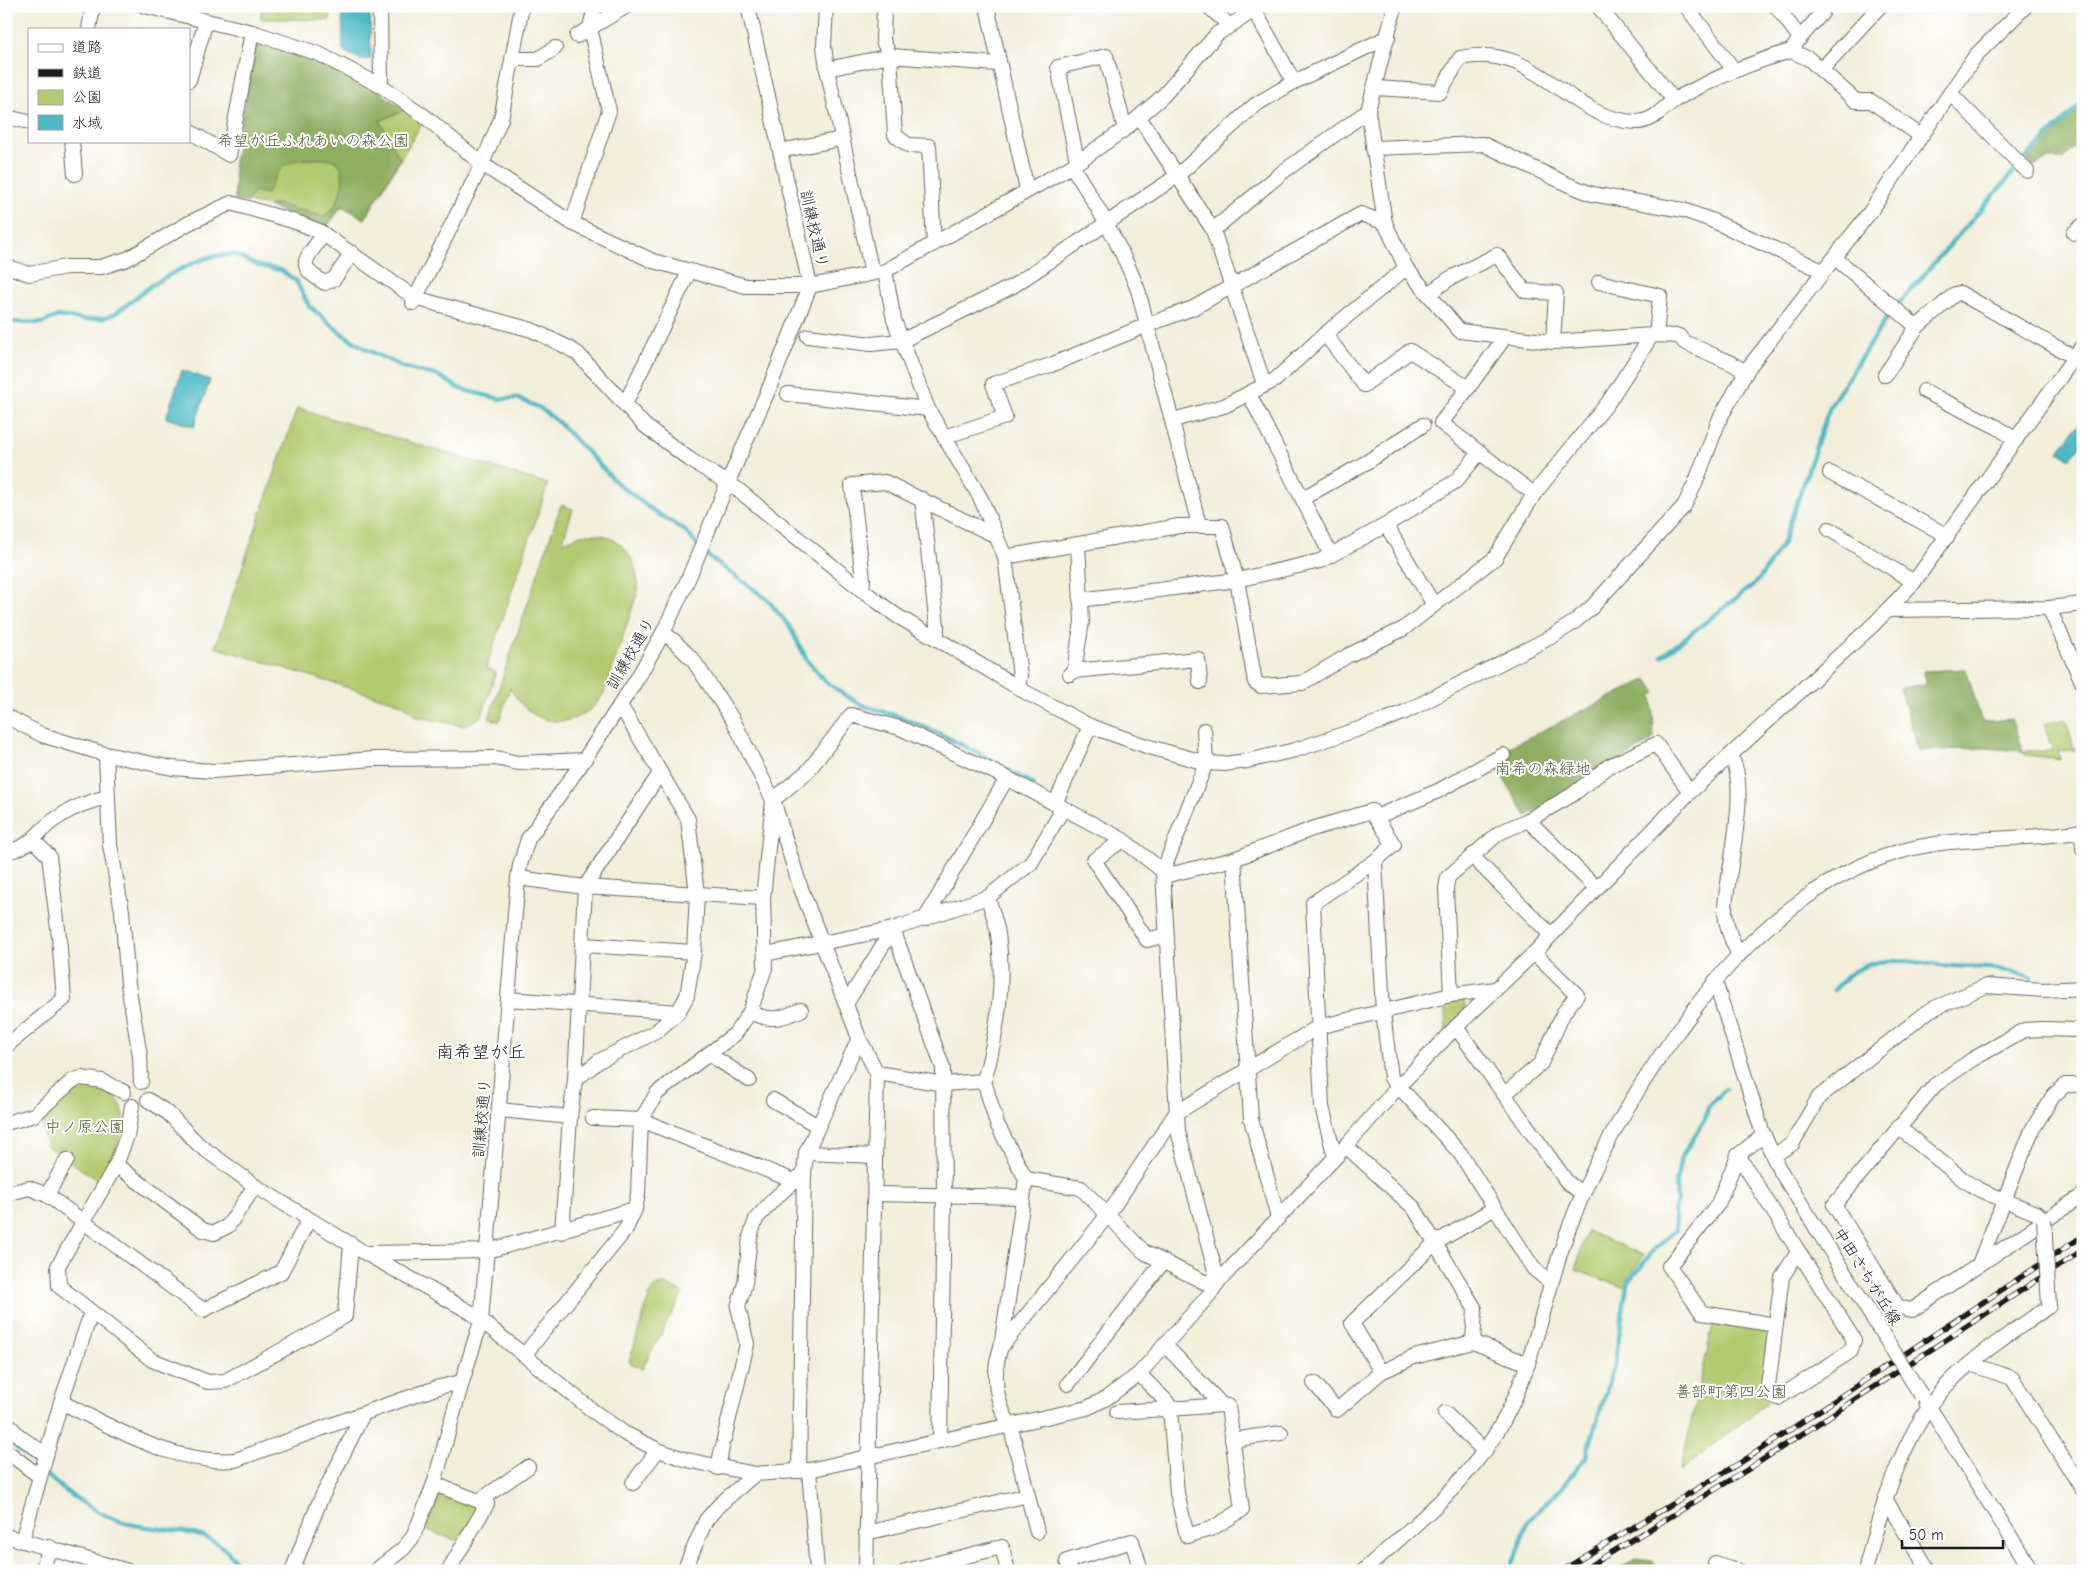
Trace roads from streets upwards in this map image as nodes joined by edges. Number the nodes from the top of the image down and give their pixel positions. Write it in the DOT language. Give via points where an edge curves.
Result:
graph roads {
  1 [pos="93,6"];
  2 [pos="145,6"];
  3 [pos="380,6"];
  4 [pos="522,6"];
  5 [pos="595,6"];
  6 [pos="627,6"];
  7 [pos="748,6"];
  8 [pos="826,6"];
  9 [pos="884,6"];
  10 [pos="987,6"];
  11 [pos="1208,6"];
  12 [pos="1395,6"];
  13 [pos="1598,6"];
  14 [pos="1686,6"];
  15 [pos="1776,6"];
  16 [pos="1823,6"];
  17 [pos="1880,6"];
  18 [pos="2026,6"];
  19 [pos="1258,8"];
  20 [pos="206,21"];
  21 [pos="1229,25"];
  22 [pos="89,28"];
  23 [pos="590,28"];
  24 [pos="252,32"];
  25 [pos="577,36"];
  26 [pos="1388,37"];
  27 [pos="1800,38"];
  28 [pos="555,48"];
  29 [pos="1791,51"];
  30 [pos="890,56"];
  31 [pos="514,59"];
  32 [pos="998,64"];
  33 [pos="827,69"];
  34 [pos="1734,70"];
  35 [pos="1821,70"];
  36 [pos="190,77"];
  37 [pos="1294,82"];
  38 [pos="381,86"];
  39 [pos="1376,88"];
  40 [pos="1950,93"];
  41 [pos="1674,100"];
  42 [pos="1368,111"];
  43 [pos="6,117"];
  44 [pos="1138,117"];
  45 [pos="28,122"];
  46 [pos="1125,128"];
  47 [pos="190,132"];
  48 [pos="1921,136"];
  49 [pos="841,139"];
  50 [pos="72,142"];
  51 [pos="1373,148"];
  52 [pos="780,151"];
  53 [pos="1074,163"];
  54 [pos="482,164"];
  55 [pos="2027,171"];
  56 [pos="75,174"];
  57 [pos="1177,176"];
  58 [pos="1027,190"];
  59 [pos="572,223"];
  60 [pos="1108,223"];
  61 [pos="1385,223"];
  62 [pos="1213,230"];
  63 [pos="324,234"];
  64 [pos="934,244"];
  65 [pos="352,254"];
  66 [pos="1834,258"];
  67 [pos="6,266"];
  68 [pos="1406,268"];
  69 [pos="1824,271"];
  70 [pos="689,272"];
  71 [pos="878,272"];
  72 [pos="1599,282"];
  73 [pos="810,286"];
  74 [pos="1233,286"];
  75 [pos="1428,294"];
  76 [pos="414,301"];
  77 [pos="1146,325"];
  78 [pos="1917,327"];
  79 [pos="1325,334"];
  80 [pos="1654,335"];
  81 [pos="808,336"];
  82 [pos="1505,337"];
  83 [pos="901,341"];
  84 [pos="1553,342"];
  85 [pos="2083,345"];
  86 [pos="2074,357"];
  87 [pos="1746,372"];
  88 [pos="1885,375"];
  89 [pos="1264,384"];
  90 [pos="1468,388"];
  91 [pos="1924,391"];
  92 [pos="788,394"];
  93 [pos="1249,394"];
  94 [pos="625,404"];
  95 [pos="928,409"];
  96 [pos="1173,420"];
  97 [pos="1423,426"];
  98 [pos="944,437"];
  99 [pos="2016,440"];
  100 [pos="1480,452"];
  101 [pos="1830,473"];
  102 [pos="728,482"];
  103 [pos="1534,494"];
  104 [pos="1303,498"];
  105 [pos="922,499"];
  106 [pos="1199,525"];
  107 [pos="1386,525"];
  108 [pos="1828,529"];
  109 [pos="996,536"];
  110 [pos="1948,536"];
  111 [pos="1078,545"];
  112 [pos="1331,555"];
  113 [pos="1005,558"];
  114 [pos="1237,580"];
  115 [pos="1914,582"];
  116 [pos="862,590"];
  117 [pos="1080,600"];
  118 [pos="2083,604"];
  119 [pos="1434,605"];
  120 [pos="2049,608"];
  121 [pos="1887,610"];
  122 [pos="662,633"];
  123 [pos="937,639"];
  124 [pos="1200,682"];
  125 [pos="2083,684"];
  126 [pos="1018,687"];
  127 [pos="620,705"];
  128 [pos="6,716"];
  129 [pos="1090,726"];
  130 [pos="1204,730"];
  131 [pos="106,755"];
  132 [pos="1503,755"];
  133 [pos="1730,756"];
  134 [pos="584,760"];
  135 [pos="1206,763"];
  136 [pos="660,773"];
  137 [pos="1007,778"];
  138 [pos="1690,792"];
  139 [pos="108,797"];
  140 [pos="773,800"];
  141 [pos="1059,806"];
  142 [pos="1376,817"];
  143 [pos="1528,820"];
  144 [pos="2082,832"];
  145 [pos="33,840"];
  146 [pos="1123,840"];
  147 [pos="2083,849"];
  148 [pos="6,852"];
  149 [pos="1472,856"];
  150 [pos="1234,859"];
  151 [pos="1375,861"];
  152 [pos="1163,871"];
  153 [pos="518,878"];
  154 [pos="586,887"];
  155 [pos="1596,888"];
  156 [pos="697,894"];
  157 [pos="988,896"];
  158 [pos="763,898"];
  159 [pos="925,919"];
  160 [pos="893,929"];
  161 [pos="1166,935"];
  162 [pos="1551,935"];
  163 [pos="824,944"];
  164 [pos="583,945"];
  165 [pos="694,952"];
  166 [pos="1534,953"];
  167 [pos="765,954"];
  168 [pos="1739,955"];
  169 [pos="1715,982"];
  170 [pos="2083,988"];
  171 [pos="1495,989"];
  172 [pos="1451,995"];
  173 [pos="508,1000"];
  174 [pos="580,1004"];
  175 [pos="846,1004"];
  176 [pos="801,1010"];
  177 [pos="678,1012"];
  178 [pos="750,1012"];
  179 [pos="1383,1012"];
  180 [pos="1318,1027"];
  181 [pos="1456,1027"];
  182 [pos="2083,1030"];
  183 [pos="859,1038"];
  184 [pos="6,1046"];
  185 [pos="708,1054"];
  186 [pos="1248,1067"];
  187 [pos="877,1073"];
  188 [pos="575,1080"];
  189 [pos="749,1080"];
  190 [pos="984,1081"];
  191 [pos="141,1082"];
  192 [pos="944,1084"];
  193 [pos="2083,1084"];
  194 [pos="1399,1086"];
  195 [pos="124,1092"];
  196 [pos="1505,1094"];
  197 [pos="148,1100"];
  198 [pos="773,1100"];
  199 [pos="132,1106"];
  200 [pos="500,1110"];
  201 [pos="1176,1113"];
  202 [pos="570,1117"];
  203 [pos="594,1118"];
  204 [pos="641,1120"];
  205 [pos="6,1123"];
  206 [pos="818,1126"];
  207 [pos="1898,1127"];
  208 [pos="1764,1135"];
  209 [pos="1346,1146"];
  210 [pos="806,1153"];
  211 [pos="1738,1155"];
  212 [pos="874,1156"];
  213 [pos="1773,1156"];
  214 [pos="1335,1157"];
  215 [pos="67,1160"];
  216 [pos="116,1165"];
  217 [pos="799,1177"];
  218 [pos="1026,1179"];
  219 [pos="256,1186"];
  220 [pos="6,1194"];
  221 [pos="875,1194"];
  222 [pos="1582,1194"];
  223 [pos="47,1195"];
  224 [pos="2083,1195"];
  225 [pos="944,1196"];
  226 [pos="1022,1197"];
  227 [pos="2003,1199"];
  228 [pos="1495,1208"];
  229 [pos="635,1209"];
  230 [pos="1107,1216"];
  231 [pos="1278,1218"];
  232 [pos="309,1219"];
  233 [pos="83,1220"];
  234 [pos="2044,1220"];
  235 [pos="562,1232"];
  236 [pos="1435,1243"];
  237 [pos="352,1244"];
  238 [pos="488,1251"];
  239 [pos="365,1252"];
  240 [pos="1798,1252"];
  241 [pos="1164,1262"];
  242 [pos="1979,1264"];
  243 [pos="1218,1282"];
  244 [pos="1551,1283"];
  245 [pos="91,1312"];
  246 [pos="482,1321"];
  247 [pos="1776,1325"];
  248 [pos="1473,1342"];
  249 [pos="1164,1344"];
  250 [pos="1001,1347"];
  251 [pos="525,1354"];
  252 [pos="1528,1364"];
  253 [pos="1970,1364"];
  254 [pos="1381,1372"];
  255 [pos="1139,1374"];
  256 [pos="462,1382"];
  257 [pos="1314,1383"];
  258 [pos="1068,1384"];
  259 [pos="61,1402"];
  260 [pos="1222,1406"];
  261 [pos="1929,1408"];
  262 [pos="1170,1409"];
  263 [pos="1117,1412"];
  264 [pos="1445,1412"];
  265 [pos="363,1414"];
  266 [pos="6,1422"];
  267 [pos="1010,1424"];
  268 [pos="1281,1433"];
  269 [pos="1232,1440"];
  270 [pos="940,1441"];
  271 [pos="658,1450"];
  272 [pos="6,1451"];
  273 [pos="1485,1452"];
  274 [pos="45,1454"];
  275 [pos="867,1457"];
  276 [pos="528,1467"];
  277 [pos="718,1468"];
  278 [pos="804,1470"];
  279 [pos="755,1474"];
  280 [pos="39,1476"];
  281 [pos="633,1483"];
  282 [pos="434,1484"];
  283 [pos="2083,1490"];
  284 [pos="1028,1495"];
  285 [pos="1885,1499"];
  286 [pos="479,1501"];
  287 [pos="1037,1532"];
  288 [pos="866,1533"];
  289 [pos="6,1536"];
  290 [pos="22,1541"];
  291 [pos="50,1547"];
  292 [pos="1715,1563"];
  293 [pos="42,1571"];
  294 [pos="128,1571"];
  295 [pos="295,1571"];
  296 [pos="375,1571"];
  297 [pos="448,1571"];
  298 [pos="684,1571"];
  299 [pos="817,1571"];
  300 [pos="866,1571"];
  301 [pos="906,1571"];
  302 [pos="1008,1571"];
  303 [pos="1070,1571"];
  304 [pos="1141,1571"];
  305 [pos="1363,1571"];
  306 [pos="1739,1571"];
  307 [pos="1865,1571"];
  308 [pos="1929,1571"];
  309 [pos="2032,1571"];
  1 -- 22 [label="street"];
  2 -- 20 [label="street"];
  3 -- 38 [label="street"];
  4 -- 31 [label="street"];
  5 -- 23 [label="street"];
  6 -- 23 [label="street"];
  7 -- 52 [label="street, 訓練校通り"];
  8 -- 33 [label="street" via="824,46"];
  9 -- 30 [label="street" via="884,41"];
  10 -- 32 [label="street"];
  11 -- 21 [label="street"];
  12 -- 26 [label="street"];
  13 -- 41 [label="street"];
  14 -- 34 [label="street"];
  15 -- 27 [label="street"];
  16 -- 27 [label="street" via="1822,13"];
  17 -- 35 [label="street"];
  18 -- 40 [label="street" via="1976,55"];
  19 -- 21 [label="street"];
  19 -- 37 [label="street"];
  20 -- 24 [label="street"];
  20 -- 36 [label="street"];
  21 -- 44 [label="street" via="1217,34 1163,96"];
  23 -- 25 [label="street"];
  23 -- 59 [label="street" via="609,111"];
  24 -- 38 [label="street" via="319,54"];
  24 -- 47 [label="street" via="229,155"];
  26 -- 37 [label="street"];
  26 -- 39 [label="street"];
  27 -- 29 [label="street"];
  28 -- 31 [label="street" via="538,59"];
  29 -- 34 [label="street"];
  29 -- 35 [label="street" via="1809,59"];
  30 -- 32 [label="street"];
  30 -- 33 [label="street"];
  30 -- 64 [label="street" via="896,135 908,145 928,146"];
  31 -- 54 [label="street" via="501,119"];
  32 -- 58 [label="street"];
  33 -- 49 [label="street"];
  34 -- 41 [label="street"];
  35 -- 48 [label="street" via="1856,101 1870,101"];
  37 -- 57 [label="street" via="1255,105"];
  38 -- 54 [label="street" via="424,115"];
  39 -- 41 [label="street" via="1440,92 1460,58 1476,54 1495,55 1533,70 1604,116 1639,122 1652,118"];
  39 -- 42 [label="street"];
  40 -- 48 [label="street"];
  40 -- 55 [label="street"];
  42 -- 51 [label="street"];
  42 -- 62 [label="street" via="1284,171"];
  43 -- 45 [label="street"];
  44 -- 46 [label="street"];
  44 -- 57 [label="street"];
  46 -- 53 [label="street"];
  46 -- 53 [label="street" via="1106,56 1058,67"];
  48 -- 66 [label="street" via="1889,186"];
  49 -- 52 [label="street"];
  49 -- 71 [label="street"];
  50 -- 56 [label="street"];
  51 -- 61 [label="street"];
  51 -- 69 [label="street" via="1483,144 1592,194 1683,210"];
  52 -- 73 [label="street, 訓練校通り"];
  53 -- 58 [label="street"];
  53 -- 60 [label="street"];
  54 -- 59 [label="street"];
  54 -- 76 [label="street"];
  57 -- 60 [label="street"];
  57 -- 62 [label="street"];
  58 -- 64 [label="street"];
  59 -- 70 [label="street" via="652,261"];
  60 -- 77 [label="street" via="1138,290"];
  60 -- 83 [label="street" via="1013,286"];
  61 -- 68 [label="street"];
  61 -- 74 [label="street" via="1361,214"];
  62 -- 74 [label="street"];
  63 -- 65 [label="street"];
  63 -- 65 [label="street" via="306,260 309,274 325,283 334,279"];
  63 -- 67 [label="street" via="299,222 232,204 189,223 127,259 101,267 66,266 29,274"];
  64 -- 71 [label="street"];
  65 -- 76 [label="street"];
  66 -- 69 [label="street"];
  66 -- 78 [label="street"];
  68 -- 75 [label="street"];
  68 -- 79 [label="street"];
  69 -- 87 [label="street"];
  70 -- 73 [label="street" via="746,286"];
  70 -- 94 [label="street"];
  71 -- 73 [label="street"];
  71 -- 83 [label="street"];
  72 -- 80 [label="street" via="1660,296"];
  73 -- 102 [label="street, 訓練校通り"];
  74 -- 77 [label="street" via="1193,308"];
  74 -- 89 [label="street"];
  75 -- 82 [label="street" via="1460,331"];
  75 -- 84 [label="street" via="1449,279 1497,255 1525,291 1556,294"];
  76 -- 94 [label="street" via="532,330 567,347 578,354"];
  77 -- 96 [label="street"];
  77 -- 98 [label="street" via="1051,365 993,384 1005,417"];
  78 -- 86 [label="street" via="1955,294 1960,294"];
  78 -- 88 [label="street"];
  79 -- 89 [label="street" via="1275,380"];
  79 -- 90 [label="street" via="1364,385 1410,351"];
  80 -- 84 [label="street"];
  80 -- 87 [label="street" via="1679,336 1684,342"];
  80 -- 103 [label="street" via="1607,404"];
  81 -- 83 [label="street" via="871,344"];
  82 -- 84 [label="street"];
  82 -- 90 [label="street"];
  83 -- 95 [label="street"];
  85 -- 86 [label="street"];
  86 -- 99 [label="street"];
  87 -- 135 [label="street" via="1720,418 1684,506 1592,608 1573,623 1383,722 1266,757 1224,764"];
  89 -- 93 [label="street"];
  90 -- 100 [label="street" via="1441,423"];
  91 -- 99 [label="street" via="1997,427"];
  92 -- 95 [label="street"];
  93 -- 96 [label="street" via="1224,406"];
  93 -- 104 [label="street"];
  94 -- 102 [label="street" via="644,425 670,445"];
  95 -- 98 [label="street"];
  96 -- 106 [label="street"];
  97 -- 104 [label="street"];
  98 -- 109 [label="street" via="981,500"];
  99 -- 110 [label="street"];
  100 -- 103 [label="street"];
  100 -- 107 [label="street" via="1456,481"];
  101 -- 110 [label="street"];
  102 -- 116 [label="street"];
  102 -- 122 [label="street, 訓練校通り"];
  103 -- 119 [label="street" via="1495,558"];
  104 -- 112 [label="street"];
  105 -- 109 [label="street"];
  105 -- 116 [label="street" via="885,482 852,486"];
  105 -- 123 [label="street"];
  106 -- 111 [label="street"];
  106 -- 114 [label="street" via="1222,526"];
  107 -- 112 [label="street"];
  107 -- 119 [label="street"];
  108 -- 115 [label="street"];
  109 -- 113 [label="street"];
  110 -- 115 [label="street"];
  111 -- 113 [label="street"];
  111 -- 117 [label="street"];
  112 -- 114 [label="street" via="1320,561"];
  113 -- 126 [label="street" via="1020,676"];
  114 -- 117 [label="street"];
  114 -- 119 [label="street" via="1255,682 1261,686 1302,684 1347,656 1403,629"];
  115 -- 121 [label="street"];
  116 -- 123 [label="street" via="897,616"];
  117 -- 124 [label="street" via="1082,622 1072,673 1198,659"];
  118 -- 120 [label="street"];
  120 -- 121 [label="street"];
  120 -- 125 [label="street"];
  121 -- 133 [label="street"];
  122 -- 127 [label="street, 訓練校通り"];
  122 -- 140 [label="street" via="693,660 733,720"];
  123 -- 126 [label="street"];
  126 -- 129 [label="street"];
  127 -- 134 [label="street, 訓練校通り"];
  127 -- 136 [label="street"];
  128 -- 131 [label="street" via="42,735"];
  129 -- 135 [label="street"];
  129 -- 141 [label="street"];
  130 -- 135 [label="street"];
  131 -- 134 [label="street" via="172,768 213,771 374,759"];
  131 -- 139 [label="street"];
  132 -- 142 [label="street" via="1438,791"];
  133 -- 138 [label="street"];
  133 -- 168 [label="street" via="1735,763 1739,808 1725,909 1730,937"];
  134 -- 153 [label="street, 訓練校通り" via="528,839"];
  135 -- 152 [label="street"];
  136 -- 154 [label="street"];
  136 -- 156 [label="street" via="688,820"];
  137 -- 140 [label="street" via="900,728 851,715 808,771"];
  137 -- 141 [label="street"];
  137 -- 159 [label="street"];
  138 -- 143 [label="street" via="1656,744 1609,766 1572,795"];
  138 -- 155 [label="street"];
  139 -- 145 [label="street" via="88,802 55,818"];
  139 -- 191 [label="street" via="110,845 122,911"];
  140 -- 158 [label="street"];
  140 -- 163 [label="street" via="800,886"];
  141 -- 146 [label="street"];
  141 -- 157 [label="street" via="1031,862"];
  142 -- 150 [label="street" via="1372,811 1338,821"];
  142 -- 151 [label="street" via="1394,845"];
  143 -- 149 [label="street" via="1499,833"];
  143 -- 155 [label="street"];
  144 -- 147 [label="street"];
  144 -- 168 [label="street" via="1931,844 1893,853 1827,884 1798,903"];
  145 -- 148 [label="street" via="21,849"];
  145 -- 184 [label="street" via="49,856 64,999"];
  146 -- 152 [label="street"];
  146 -- 161 [label="street" via="1094,860 1147,940"];
  149 -- 162 [label="street"];
  149 -- 172 [label="street" via="1448,877 1446,888"];
  150 -- 152 [label="street" via="1168,875"];
  150 -- 186 [label="street"];
  151 -- 179 [label="street"];
  151 -- 180 [label="street" via="1313,903"];
  152 -- 161 [label="street"];
  153 -- 154 [label="street"];
  153 -- 173 [label="street, 訓練校通り"];
  154 -- 156 [label="street"];
  154 -- 164 [label="street"];
  155 -- 162 [label="street"];
  156 -- 158 [label="street"];
  156 -- 165 [label="street"];
  157 -- 159 [label="street"];
  157 -- 190 [label="street" via="998,933 1000,986 993,1048"];
  158 -- 167 [label="street"];
  159 -- 160 [label="street"];
  160 -- 163 [label="street"];
  160 -- 175 [label="street"];
  160 -- 192 [label="street" via="944,1068"];
  161 -- 201 [label="street"];
  162 -- 166 [label="street"];
  163 -- 167 [label="street"];
  163 -- 175 [label="street"];
  164 -- 165 [label="street"];
  164 -- 174 [label="street"];
  165 -- 177 [label="street" via="687,996"];
  166 -- 171 [label="street"];
  166 -- 196 [label="street" via="1577,995 1564,1012 1541,1063"];
  167 -- 178 [label="street" via="765,968"];
  168 -- 169 [label="street"];
  169 -- 208 [label="street, 中田さちが丘線"];
  169 -- 222 [label="street" via="1625,1111"];
  170 -- 213 [label="street" via="2044,990 1986,986 1930,1010 1819,1097 1792,1144"];
  171 -- 172 [label="street"];
  171 -- 181 [label="street"];
  172 -- 179 [label="street"];
  173 -- 174 [label="street"];
  173 -- 200 [label="street, 訓練校通り"];
  174 -- 177 [label="street"];
  174 -- 188 [label="street"];
  175 -- 183 [label="street"];
  176 -- 178 [label="street" via="780,1019"];
  177 -- 188 [label="street" via="657,1031 599,1061"];
  178 -- 185 [label="street" via="736,1034"];
  179 -- 180 [label="street"];
  179 -- 194 [label="street" via="1390,1078"];
  180 -- 186 [label="street"];
  180 -- 214 [label="street" via="1322,1107"];
  181 -- 194 [label="street"];
  181 -- 196 [label="street"];
  182 -- 207 [label="street" via="2025,1030 1935,1085"];
  183 -- 187 [label="street"];
  183 -- 206 [label="street"];
  185 -- 189 [label="street"];
  185 -- 204 [label="street" via="657,1093"];
  186 -- 201 [label="street"];
  186 -- 231 [label="street" via="1251,1119"];
  187 -- 192 [label="street"];
  187 -- 212 [label="street"];
  188 -- 202 [label="street"];
  190 -- 192 [label="street"];
  190 -- 218 [label="street" via="997,1124"];
  191 -- 195 [label="street" via="132,1082"];
  191 -- 197 [label="street" via="147,1088"];
  192 -- 225 [label="street"];
  193 -- 227 [label="street" via="2065,1085 2053,1096 2032,1130"];
  194 -- 209 [label="street"];
  194 -- 228 [label="street" via="1460,1153"];
  195 -- 199 [label="street" via="126,1101"];
  195 -- 205 [label="street" via="102,1081 81,1078 72,1081 34,1115"];
  196 -- 222 [label="street" via="1567,1182"];
  197 -- 199 [label="street" via="140,1107"];
  197 -- 219 [label="street" via="168,1113 200,1145"];
  198 -- 206 [label="street"];
  199 -- 216 [label="street" via="127,1136"];
  200 -- 202 [label="street"];
  200 -- 238 [label="street, 訓練校通り"];
  201 -- 230 [label="street"];
  201 -- 243 [label="street"];
  202 -- 235 [label="street"];
  203 -- 204 [label="street"];
  204 -- 217 [label="street"];
  204 -- 229 [label="street"];
  206 -- 210 [label="street"];
  207 -- 227 [label="street" via="1965,1181"];
  207 -- 242 [label="street" via="1834,1205 1898,1307 1912,1310"];
  208 -- 211 [label="street"];
  208 -- 213 [label="street, 中田さちが丘線"];
  209 -- 214 [label="street"];
  209 -- 236 [label="street" via="1414,1208"];
  210 -- 212 [label="street"];
  210 -- 217 [label="street"];
  211 -- 240 [label="street"];
  211 -- 247 [label="street" via="1718,1204 1669,1266 1702,1313"];
  212 -- 221 [label="street"];
  213 -- 261 [label="street, 中田さちが丘線, bridge"];
  214 -- 231 [label="street"];
  215 -- 223 [label="street"];
  216 -- 219 [label="street" via="203,1230 214,1232 228,1226"];
  216 -- 233 [label="street"];
  217 -- 277 [label="street" via="756,1219 750,1237 745,1283 738,1307 747,1344"];
  217 -- 278 [label="street"];
  218 -- 226 [label="street"];
  218 -- 230 [label="street" via="1081,1188"];
  219 -- 232 [label="street"];
  220 -- 223 [label="street" via="29,1188"];
  221 -- 225 [label="street"];
  221 -- 275 [label="street"];
  222 -- 244 [label="street"];
  223 -- 233 [label="street"];
  224 -- 234 [label="street"];
  225 -- 226 [label="street"];
  225 -- 270 [label="street"];
  226 -- 250 [label="street"];
  227 -- 234 [label="street" via="2038,1214"];
  227 -- 242 [label="street"];
  228 -- 236 [label="street"];
  228 -- 244 [label="street" via="1533,1268"];
  229 -- 235 [label="street"];
  229 -- 251 [label="street" via="626,1229"];
  230 -- 241 [label="street" via="1144,1252"];
  230 -- 250 [label="street"];
  231 -- 243 [label="street"];
  232 -- 233 [label="street" via="281,1272 203,1310"];
  232 -- 237 [label="street"];
  233 -- 245 [label="street" via="58,1266 58,1277 59,1286"];
  234 -- 242 [label="street"];
  234 -- 253 [label="street, bridge" via="2049,1306"];
  235 -- 238 [label="street"];
  236 -- 248 [label="street" via="1475,1309"];
  236 -- 254 [label="street" via="1352,1323"];
  237 -- 239 [label="street"];
  237 -- 245 [label="street" via="345,1316 225,1382 208,1382 152,1360"];
  238 -- 239 [label="street"];
  238 -- 246 [label="street, 訓練校通り"];
  239 -- 246 [label="street"];
  240 -- 247 [label="street" via="1782,1277"];
  240 -- 247 [label="street" via="1854,1340 1851,1350 1778,1398 1769,1394 1768,1386"];
  241 -- 243 [label="street" via="1204,1282"];
  241 -- 258 [label="street"];
  243 -- 249 [label="street"];
  244 -- 252 [label="street"];
  245 -- 259 [label="street"];
  246 -- 251 [label="street"];
  246 -- 256 [label="street, 訓練校通り"];
  248 -- 252 [label="street"];
  248 -- 254 [label="street" via="1414,1357"];
  249 -- 255 [label="street"];
  249 -- 260 [label="street"];
  250 -- 267 [label="street" via="996,1360 997,1395"];
  251 -- 271 [label="street" via="593,1411 624,1433"];
  252 -- 273 [label="street" via="1507,1414"];
  253 -- 261 [label="street" via="1954,1377"];
  253 -- 283 [label="street" via="2012,1378"];
  254 -- 257 [label="street" via="1337,1410"];
  255 -- 262 [label="street"];
  255 -- 267 [label="street" via="1087,1408 1074,1407"];
  256 -- 265 [label="street"];
  256 -- 282 [label="street, 訓練校通り"];
  259 -- 265 [label="street" via="158,1448 217,1462 235,1460"];
  259 -- 274 [label="street"];
  260 -- 262 [label="street"];
  260 -- 269 [label="street" via="1228,1406"];
  261 -- 285 [label="street" via="1907,1446"];
  261 -- 309 [label="street, 中田さちが丘線"];
  262 -- 263 [label="street"];
  262 -- 269 [label="street" via="1177,1493 1188,1536 1212,1528 1242,1510"];
  264 -- 273 [label="street"];
  265 -- 295 [label="street" via="319,1504 294,1566"];
  266 -- 274 [label="street" via="19,1436"];
  267 -- 270 [label="street"];
  267 -- 284 [label="street"];
  268 -- 269 [label="street"];
  270 -- 275 [label="street"];
  271 -- 277 [label="street"];
  271 -- 281 [label="street"];
  272 -- 280 [label="street"];
  273 -- 305 [label="street" via="1461,1481"];
  274 -- 280 [label="street"];
  275 -- 278 [label="street"];
  275 -- 288 [label="street"];
  276 -- 286 [label="street"];
  277 -- 279 [label="street"];
  278 -- 279 [label="street"];
  278 -- 299 [label="street"];
  279 -- 298 [label="street" via="706,1520"];
  280 -- 290 [label="street"];
  282 -- 286 [label="street"];
  282 -- 296 [label="street, 訓練校通り" via="412,1538 397,1555"];
  284 -- 287 [label="street"];
  284 -- 288 [label="street"];
  285 -- 307 [label="street"];
  285 -- 308 [label="street"];
  286 -- 297 [label="street" via="487,1504"];
  288 -- 300 [label="street"];
  289 -- 290 [label="street"];
  290 -- 291 [label="street"];
  291 -- 293 [label="street"];
  291 -- 294 [label="street"];
  292 -- 306 [label="street"];
  301 -- 302 [label="street" via="1002,1548"];
  303 -- 304 [label="street" via="1067,1562 1132,1541"];
}
